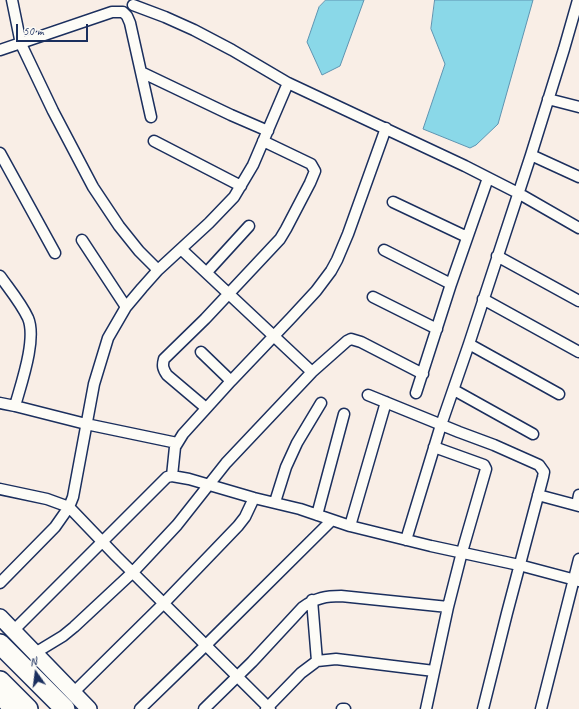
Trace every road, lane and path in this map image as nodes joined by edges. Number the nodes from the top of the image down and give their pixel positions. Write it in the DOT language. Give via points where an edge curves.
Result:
graph roads {
  1 [pos="12,0"];
  2 [pos="578,0"];
  3 [pos="136,3"];
  4 [pos="123,12"];
  5 [pos="21,44"];
  6 [pos="0,50"];
  7 [pos="141,72"];
  8 [pos="288,83"];
  9 [pos="548,99"];
  10 [pos="579,107"];
  11 [pos="151,118"];
  12 [pos="386,128"];
  13 [pos="268,131"];
  14 [pos="154,141"];
  15 [pos="263,141"];
  16 [pos="0,154"];
  17 [pos="531,155"];
  18 [pos="579,177"];
  19 [pos="488,178"];
  20 [pos="241,186"];
  21 [pos="518,193"];
  22 [pos="393,202"];
  23 [pos="249,226"];
  24 [pos="579,228"];
  25 [pos="467,237"];
  26 [pos="82,240"];
  27 [pos="181,249"];
  28 [pos="384,250"];
  29 [pos="55,253"];
  30 [pos="498,256"];
  31 [pos="158,270"];
  32 [pos="207,272"];
  33 [pos="0,276"];
  34 [pos="451,284"];
  35 [pos="229,293"];
  36 [pos="373,297"];
  37 [pos="483,299"];
  38 [pos="579,301"];
  39 [pos="126,307"];
  40 [pos="437,329"];
  41 [pos="275,336"];
  42 [pos="469,344"];
  43 [pos="201,352"];
  44 [pos="579,352"];
  45 [pos="312,372"];
  46 [pos="423,374"];
  47 [pos="231,381"];
  48 [pos="454,390"];
  49 [pos="416,393"];
  50 [pos="559,394"];
  51 [pos="368,395"];
  52 [pos="386,402"];
  53 [pos="0,403"];
  54 [pos="321,403"];
  55 [pos="16,406"];
  56 [pos="206,408"];
  57 [pos="344,414"];
  58 [pos="86,424"];
  59 [pos="441,425"];
  60 [pos="533,434"];
  61 [pos="177,443"];
  62 [pos="434,447"];
  63 [pos="172,476"];
  64 [pos="208,485"];
  65 [pos="0,488"];
  66 [pos="538,495"];
  67 [pos="254,498"];
  68 [pos="275,502"];
  69 [pos="578,502"];
  70 [pos="69,507"];
  71 [pos="317,515"];
  72 [pos="332,520"];
  73 [pos="350,526"];
  74 [pos="406,540"];
  75 [pos="101,542"];
  76 [pos="462,552"];
  77 [pos="579,559"];
  78 [pos="519,565"];
  79 [pos="133,572"];
  80 [pos="576,580"];
  81 [pos="0,584"];
  82 [pos="312,600"];
  83 [pos="164,603"];
  84 [pos="448,607"];
  85 [pos="0,617"];
  86 [pos="6,638"];
  87 [pos="206,645"];
  88 [pos="35,653"];
  89 [pos="317,661"];
  90 [pos="434,671"];
  91 [pos="237,678"];
  92 [pos="0,681"];
  93 [pos="69,701"];
  94 [pos="268,708"];
  95 [pos="28,709"];
  96 [pos="89,709"];
  97 [pos="140,709"];
  98 [pos="204,709"];
  99 [pos="426,709"];
  100 [pos="483,709"];
  101 [pos="541,709"];
  1 -- 5 [label="street"];
  2 -- 9 [label="street"];
  3 -- 4 [label="street"];
  3 -- 8 [label="street" via="194,30"];
  4 -- 5 [label="street" via="112,12"];
  4 -- 7 [label="street" via="130,23"];
  5 -- 6 [label="street"];
  5 -- 31 [label="street" via="105,207 132,243"];
  7 -- 11 [label="street"];
  7 -- 13 [label="street"];
  8 -- 12 [label="street"];
  8 -- 13 [label="street"];
  9 -- 10 [label="street"];
  9 -- 17 [label="street"];
  12 -- 19 [label="street"];
  12 -- 41 [label="street" via="337,260 316,292"];
  13 -- 15 [label="street"];
  14 -- 20 [label="street"];
  15 -- 20 [label="street"];
  15 -- 35 [label="street" via="311,164 315,171 283,234"];
  16 -- 29 [label="street"];
  17 -- 18 [label="street"];
  17 -- 21 [label="street"];
  19 -- 21 [label="street"];
  19 -- 25 [label="street"];
  20 -- 27 [label="street" via="223,209"];
  21 -- 24 [label="street"];
  21 -- 30 [label="street"];
  22 -- 25 [label="street"];
  23 -- 32 [label="street"];
  25 -- 34 [label="street"];
  26 -- 39 [label="street"];
  27 -- 31 [label="street"];
  27 -- 32 [label="street"];
  28 -- 34 [label="street"];
  30 -- 37 [label="street"];
  30 -- 38 [label="street"];
  31 -- 39 [label="street"];
  32 -- 35 [label="street"];
  33 -- 55 [label="street" via="22,308 31,332"];
  34 -- 40 [label="street"];
  35 -- 41 [label="street"];
  35 -- 56 [label="street" via="168,354 162,364 167,375"];
  36 -- 40 [label="street"];
  37 -- 42 [label="street"];
  37 -- 44 [label="street"];
  39 -- 58 [label="street" via="108,338 94,384"];
  40 -- 46 [label="street"];
  41 -- 45 [label="street"];
  41 -- 47 [label="street"];
  42 -- 48 [label="street"];
  42 -- 50 [label="street"];
  43 -- 47 [label="street"];
  45 -- 46 [label="street" via="351,339"];
  45 -- 64 [label="street"];
  46 -- 49 [label="street"];
  47 -- 56 [label="street"];
  48 -- 59 [label="street"];
  48 -- 60 [label="street"];
  51 -- 52 [label="street"];
  52 -- 59 [label="street"];
  52 -- 73 [label="street"];
  53 -- 55 [label="street"];
  54 -- 68 [label="street" via="286,467"];
  55 -- 58 [label="street"];
  56 -- 61 [label="street"];
  57 -- 71 [label="street"];
  58 -- 61 [label="street"];
  58 -- 70 [label="street"];
  59 -- 62 [label="street"];
  59 -- 66 [label="street" via="539,465 544,472"];
  61 -- 63 [label="street"];
  62 -- 74 [label="street"];
  62 -- 76 [label="street" via="484,465 486,469"];
  63 -- 64 [label="street"];
  63 -- 75 [label="street" via="167,477"];
  64 -- 67 [label="street"];
  64 -- 79 [label="street" via="177,525"];
  65 -- 70 [label="street"];
  66 -- 69 [label="street"];
  66 -- 78 [label="street"];
  67 -- 68 [label="street"];
  67 -- 83 [label="street" via="238,526"];
  68 -- 71 [label="street"];
  70 -- 75 [label="street"];
  70 -- 81 [label="street" via="55,527"];
  71 -- 72 [label="street"];
  72 -- 73 [label="street"];
  72 -- 87 [label="street"];
  73 -- 74 [label="street"];
  74 -- 76 [label="street"];
  75 -- 79 [label="street"];
  75 -- 86 [label="street"];
  76 -- 78 [label="street"];
  76 -- 84 [label="street"];
  77 -- 80 [label="street"];
  78 -- 80 [label="street"];
  78 -- 100 [label="street"];
  79 -- 83 [label="street"];
  79 -- 88 [label="street" via="74,627"];
  80 -- 101 [label="street"];
  82 -- 84 [label="street" via="325,596 341,596"];
  82 -- 89 [label="street"];
  82 -- 91 [label="street"];
  83 -- 87 [label="street"];
  83 -- 93 [label="street"];
  84 -- 90 [label="street"];
  85 -- 86 [label="street"];
  86 -- 88 [label="street"];
  86 -- 93 [label="highway"];
  87 -- 91 [label="street"];
  87 -- 97 [label="street"];
  88 -- 93 [label="street"];
  89 -- 90 [label="street" via="336,659"];
  89 -- 94 [label="street"];
  90 -- 99 [label="street"];
  91 -- 94 [label="street"];
  91 -- 98 [label="street"];
  92 -- 95 [label="highway"];
  93 -- 96 [label="street"];
}
